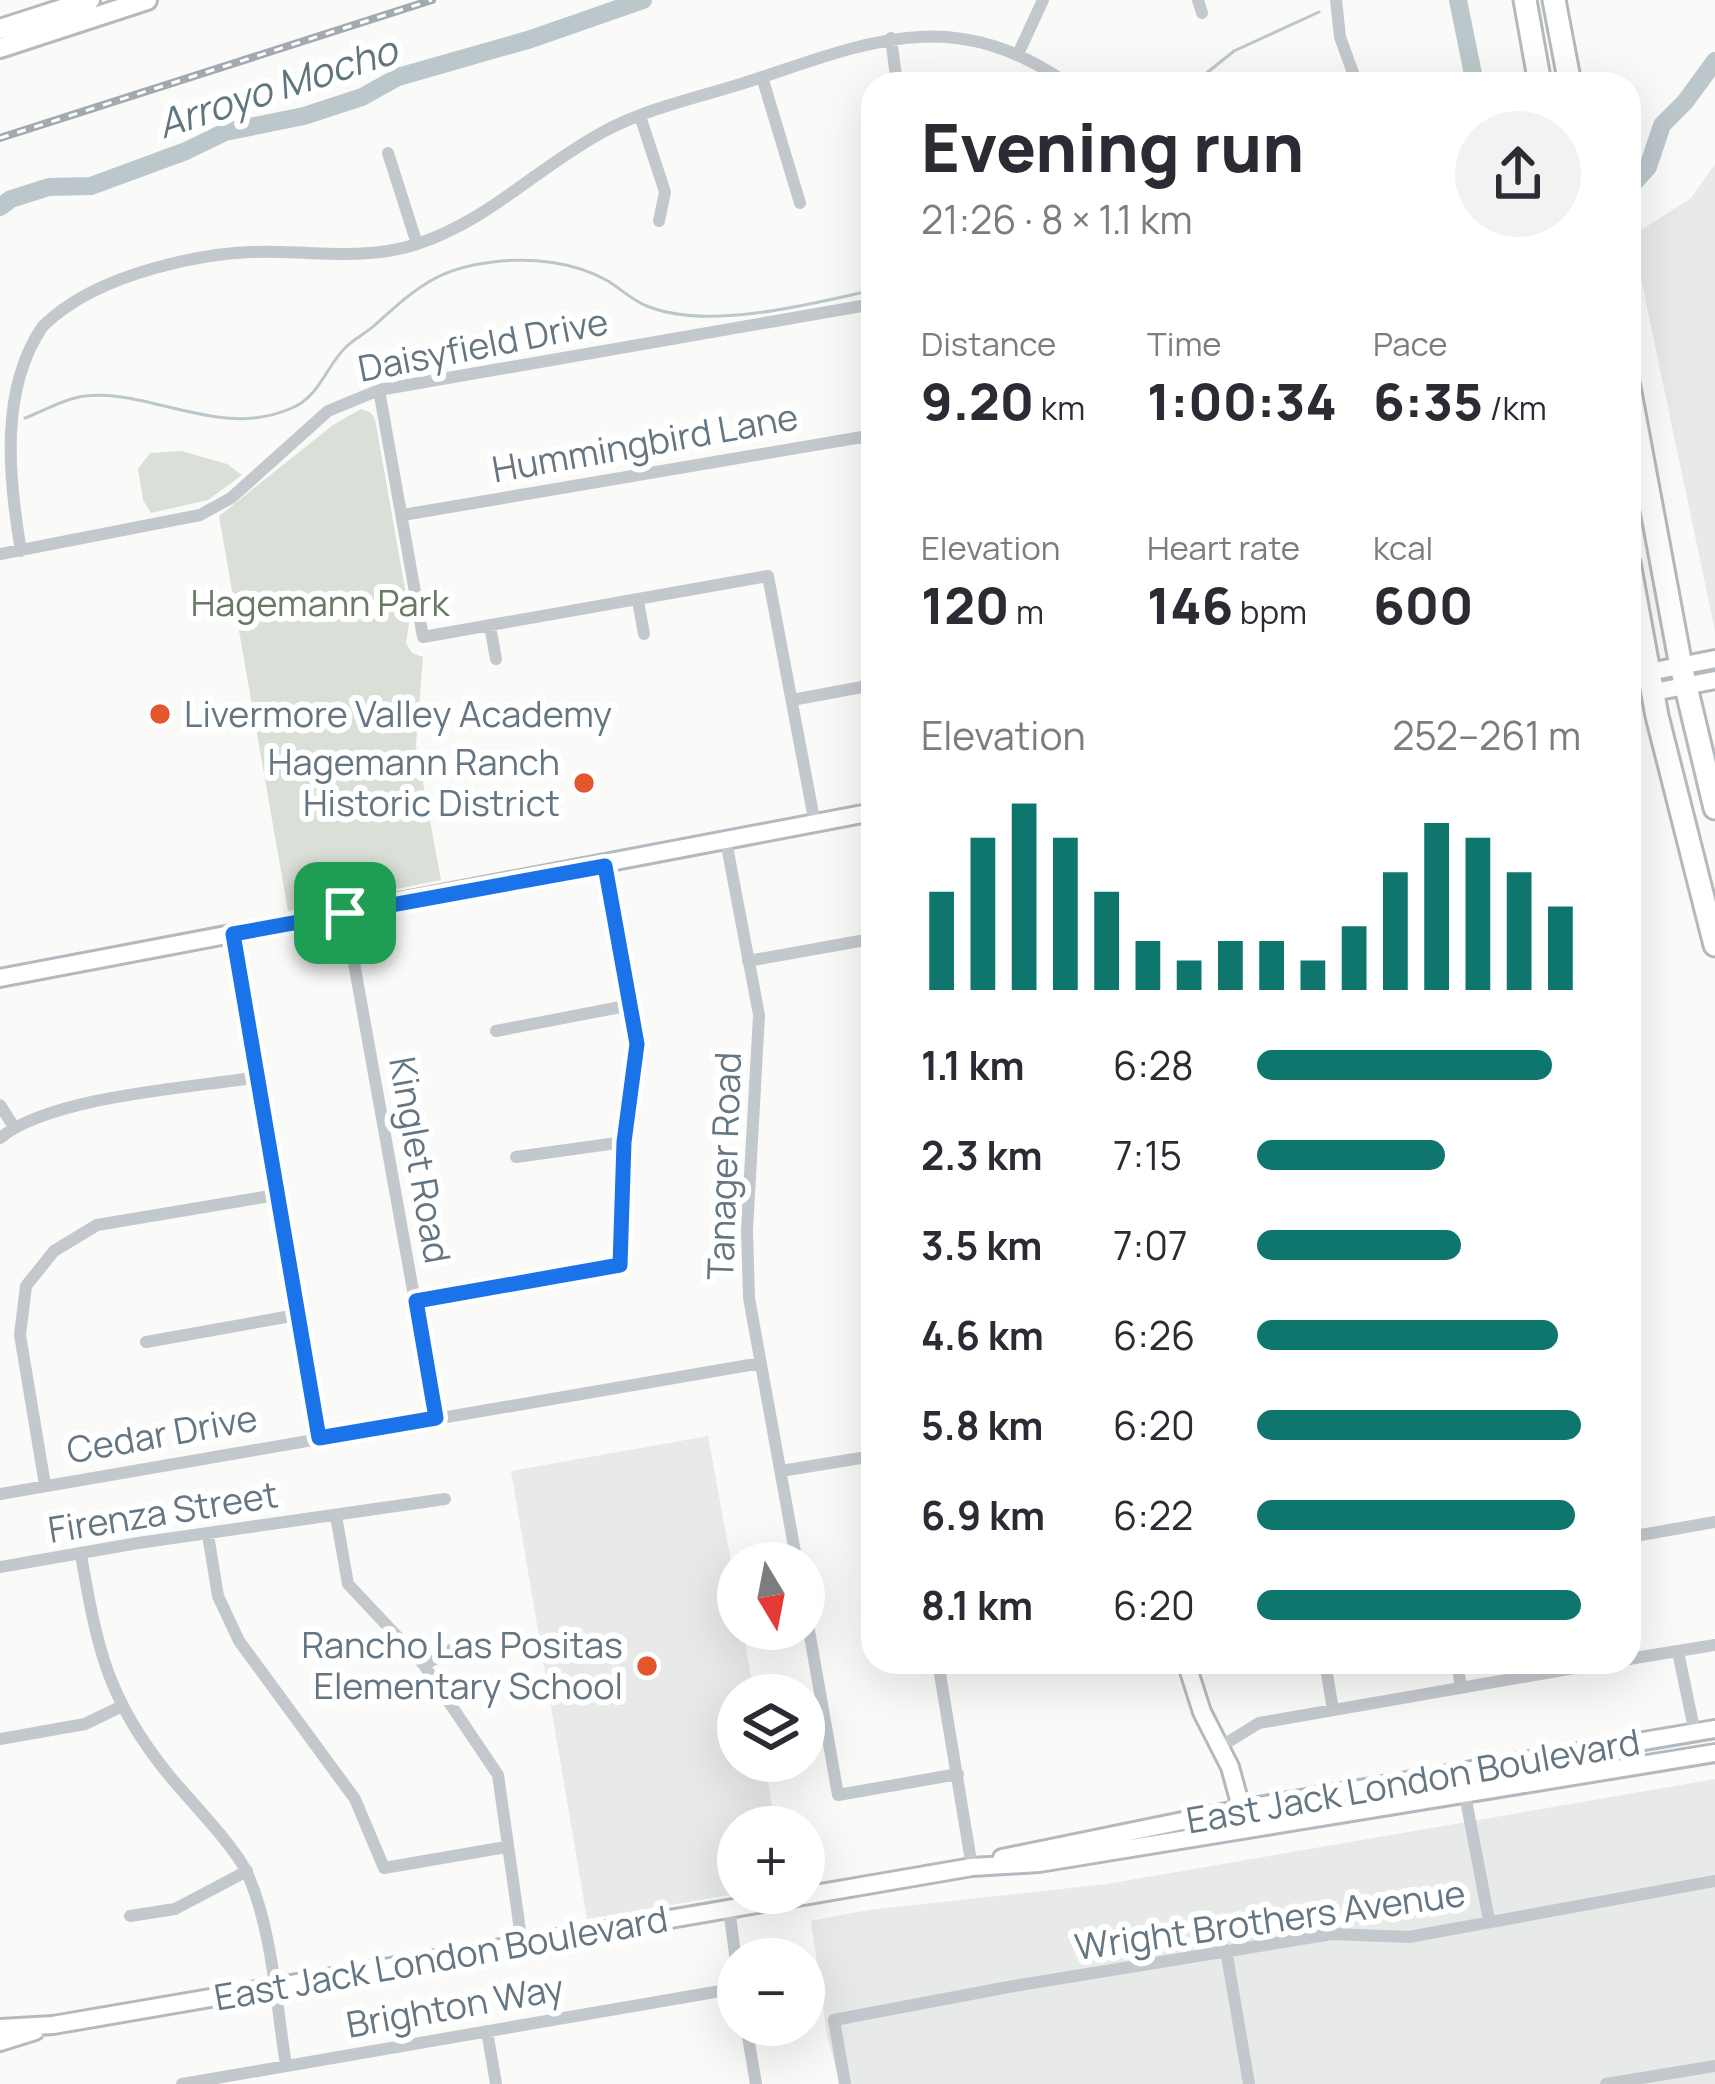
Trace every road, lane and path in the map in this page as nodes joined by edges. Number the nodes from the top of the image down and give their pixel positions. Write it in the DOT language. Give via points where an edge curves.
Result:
graph roads {
  1 [pos="90,0"];
  2 [pos="147,0"];
  3 [pos="1043,0"];
  4 [pos="1336,0"];
  5 [pos="1526,0"];
  6 [pos="1554,0"];
  7 [pos="0,29"];
  8 [pos="891,38"];
  9 [pos="0,48"];
  10 [pos="1018,54"];
  11 [pos="895,72"];
  12 [pos="1048,72"];
  13 [pos="1353,72"];
  14 [pos="1538,72"];
  15 [pos="1568,72"];
  16 [pos="762,77"];
  17 [pos="640,116"];
  18 [pos="388,153"];
  19 [pos="800,203"];
  20 [pos="659,221"];
  21 [pos="418,244"];
  22 [pos="861,306"];
  23 [pos="6,377"];
  24 [pos="379,390"];
  25 [pos="861,437"];
  26 [pos="1641,450"];
  27 [pos="403,515"];
  28 [pos="22,550"];
  29 [pos="0,554"];
  30 [pos="638,601"];
  31 [pos="490,626"];
  32 [pos="1641,628"];
  33 [pos="644,634"];
  34 [pos="496,659"];
  35 [pos="1715,659"];
  36 [pos="1684,675"];
  37 [pos="1715,680"];
  38 [pos="1651,682"];
  39 [pos="861,687"];
  40 [pos="792,700"];
  41 [pos="1715,808"];
  42 [pos="861,814"];
  43 [pos="815,824"];
  44 [pos="726,841"];
  45 [pos="605,866"];
  46 [pos="345,913"];
  47 [pos="233,934"];
  48 [pos="861,941"];
  49 [pos="1715,944"];
  50 [pos="748,961"];
  51 [pos="0,978"];
  52 [pos="631,1005"];
  53 [pos="496,1031"];
  54 [pos="258,1077"];
  55 [pos="0,1105"];
  56 [pos="14,1126"];
  57 [pos="0,1138"];
  58 [pos="624,1142"];
  59 [pos="516,1157"];
  60 [pos="276,1195"];
  61 [pos="416,1301"];
  62 [pos="297,1315"];
  63 [pos="146,1342"];
  64 [pos="761,1364"];
  65 [pos="436,1418"];
  66 [pos="319,1438"];
  67 [pos="861,1458"];
  68 [pos="781,1471"];
  69 [pos="45,1485"];
  70 [pos="0,1493"];
  71 [pos="445,1499"];
  72 [pos="336,1516"];
  73 [pos="1715,1522"];
  74 [pos="208,1535"];
  75 [pos="1641,1535"];
  76 [pos="793,1542"];
  77 [pos="81,1555"];
  78 [pos="0,1567"];
  79 [pos="468,1640"];
  80 [pos="1715,1645"];
  81 [pos="812,1650"];
  82 [pos="1678,1652"];
  83 [pos="1641,1657"];
  84 [pos="424,1665"];
  85 [pos="940,1674"];
  86 [pos="1190,1674"];
  87 [pos="1327,1674"];
  88 [pos="1459,1674"];
  89 [pos="1534,1674"];
  90 [pos="1461,1688"];
  91 [pos="120,1707"];
  92 [pos="1334,1710"];
  93 [pos="1715,1729"];
  94 [pos="1695,1733"];
  95 [pos="0,1739"];
  96 [pos="1220,1747"];
  97 [pos="1715,1753"];
  98 [pos="958,1774"];
  99 [pos="1463,1783"];
  100 [pos="1241,1809"];
  101 [pos="1246,1828"];
  102 [pos="506,1846"];
  103 [pos="972,1867"];
  104 [pos="247,1871"];
  105 [pos="1715,1881"];
  106 [pos="825,1892"];
  107 [pos="717,1910"];
  108 [pos="130,1916"];
  109 [pos="1490,1920"];
  110 [pos="522,1944"];
  111 [pos="1226,1951"];
  112 [pos="273,1987"];
  113 [pos="717,1992"];
  114 [pos="52,2025"];
  115 [pos="0,2028"];
  116 [pos="487,2031"];
  117 [pos="0,2042"];
  118 [pos="750,2046"];
  119 [pos="286,2065"];
  120 [pos="1715,2066"];
  121 [pos="182,2084"];
  122 [pos="496,2084"];
  123 [pos="756,2084"];
  124 [pos="845,2084"];
  125 [pos="1249,2084"];
  126 [pos="1606,2084"];
  1 -- 7 [label="main road"];
  2 -- 9 [label="main road"];
  3 -- 10 [label="street"];
  4 -- 13 [label="street"];
  5 -- 14 [label="highway"];
  6 -- 15 [label="highway"];
  8 -- 10 [label="street" via="961,36"];
  8 -- 11 [label="street"];
  8 -- 16 [label="street"];
  10 -- 12 [label="street"];
  16 -- 17 [label="street"];
  16 -- 19 [label="street"];
  17 -- 20 [label="street" via="665,191"];
  17 -- 21 [label="street" via="575,148 466,224"];
  18 -- 21 [label="street"];
  21 -- 23 [label="street" via="339,256 212,255 124,280 58,313"];
  22 -- 24 [label="street, Daisyfield Drive"];
  23 -- 28 [label="street" via="3,440"];
  24 -- 27 [label="street"];
  24 -- 28 [label="street, Daisyfield Drive" via="328,411 231,498 200,514"];
  25 -- 27 [label="street, Hummingbird Lane"];
  26 -- 36 [label="highway"];
  27 -- 31 [label="street" via="423,637"];
  28 -- 29 [label="street, Daisyfield Drive"];
  30 -- 31 [label="street"];
  30 -- 33 [label="street"];
  30 -- 40 [label="street" via="768,576"];
  31 -- 34 [label="street"];
  32 -- 38 [label="highway"];
  35 -- 36 [label="main road"];
  36 -- 37 [label="main road"];
  36 -- 38 [label="main road"];
  36 -- 41 [label="highway"];
  38 -- 49 [label="highway"];
  39 -- 40 [label="street"];
  40 -- 43 [label="street"];
  42 -- 43 [label="main road"];
  43 -- 44 [label="main road"];
  44 -- 45 [label="main road"];
  44 -- 50 [label="street, Tanager Road"];
  45 -- 46 [label="main road"];
  45 -- 52 [label="street"];
  46 -- 47 [label="main road"];
  46 -- 61 [label="street, Kinglet Road"];
  47 -- 51 [label="main road"];
  47 -- 54 [label="street"];
  48 -- 50 [label="street"];
  50 -- 64 [label="street, Tanager Road" via="759,1015 749,1298"];
  52 -- 53 [label="street"];
  52 -- 58 [label="street" via="637,1044"];
  54 -- 56 [label="street" via="74,1107"];
  54 -- 60 [label="street"];
  55 -- 56 [label="street"];
  56 -- 57 [label="street"];
  58 -- 59 [label="street"];
  58 -- 61 [label="street" via="620,1265"];
  60 -- 62 [label="street"];
  60 -- 69 [label="street" via="97,1225 54,1251 26,1286 20,1335"];
  61 -- 65 [label="street, Kinglet Road"];
  62 -- 63 [label="street"];
  62 -- 66 [label="street"];
  64 -- 65 [label="street, Cedar Drive"];
  64 -- 68 [label="street, Tanager Road"];
  65 -- 66 [label="street, Cedar Drive"];
  66 -- 69 [label="street, Cedar Drive"];
  67 -- 68 [label="street"];
  68 -- 76 [label="street, Tanager Road"];
  69 -- 70 [label="street, Cedar Drive"];
  71 -- 72 [label="street, Firenza Street"];
  72 -- 74 [label="street, Firenza Street"];
  72 -- 84 [label="street" via="348,1584"];
  73 -- 75 [label="street"];
  74 -- 77 [label="street, Firenza Street"];
  74 -- 102 [label="street" via="218,1596 239,1641 356,1799 384,1868"];
  77 -- 78 [label="street, Firenza Street"];
  77 -- 91 [label="street" via="97,1648"];
  79 -- 84 [label="street"];
  80 -- 82 [label="street"];
  81 -- 98 [label="street" via="838,1795"];
  82 -- 83 [label="street"];
  82 -- 94 [label="street"];
  84 -- 102 [label="street" via="498,1775"];
  85 -- 98 [label="street"];
  86 -- 96 [label="main road"];
  87 -- 92 [label="street"];
  88 -- 90 [label="street"];
  89 -- 90 [label="street"];
  90 -- 92 [label="street"];
  91 -- 95 [label="street" via="85,1724"];
  91 -- 104 [label="street"];
  92 -- 96 [label="street" via="1259,1723"];
  93 -- 94 [label="main road, East Jack London Boulevard"];
  94 -- 99 [label="main road, East Jack London Boulevard"];
  96 -- 100 [label="main road"];
  97 -- 99 [label="main road, East Jack London Boulevard"];
  98 -- 103 [label="street"];
  99 -- 100 [label="main road, East Jack London Boulevard"];
  99 -- 101 [label="main road, East Jack London Boulevard"];
  99 -- 109 [label="street"];
  100 -- 101 [label="main road"];
  100 -- 103 [label="main road, East Jack London Boulevard"];
  101 -- 103 [label="main road, East Jack London Boulevard"];
  102 -- 110 [label="street"];
  103 -- 106 [label="main road, East Jack London Boulevard"];
  104 -- 108 [label="street" via="175,1909"];
  104 -- 112 [label="street"];
  105 -- 109 [label="street, Wright Brothers Avenue"];
  107 -- 110 [label="main road, East Jack London Boulevard"];
  109 -- 111 [label="street, Wright Brothers Avenue" via="1409,1936 1332,1934"];
  110 -- 112 [label="main road, East Jack London Boulevard"];
  111 -- 124 [label="street, Wright Brothers Avenue" via="834,2020"];
  111 -- 125 [label="street"];
  112 -- 114 [label="main road, East Jack London Boulevard"];
  112 -- 119 [label="street"];
  113 -- 116 [label="street, Brighton Way"];
  114 -- 115 [label="main road, East Jack London Boulevard"];
  114 -- 117 [label="main road, East Jack London Boulevard"];
  116 -- 119 [label="street, Brighton Way"];
  116 -- 122 [label="street"];
  118 -- 123 [label="street"];
  119 -- 121 [label="street, Brighton Way"];
  120 -- 126 [label="street"];
}
